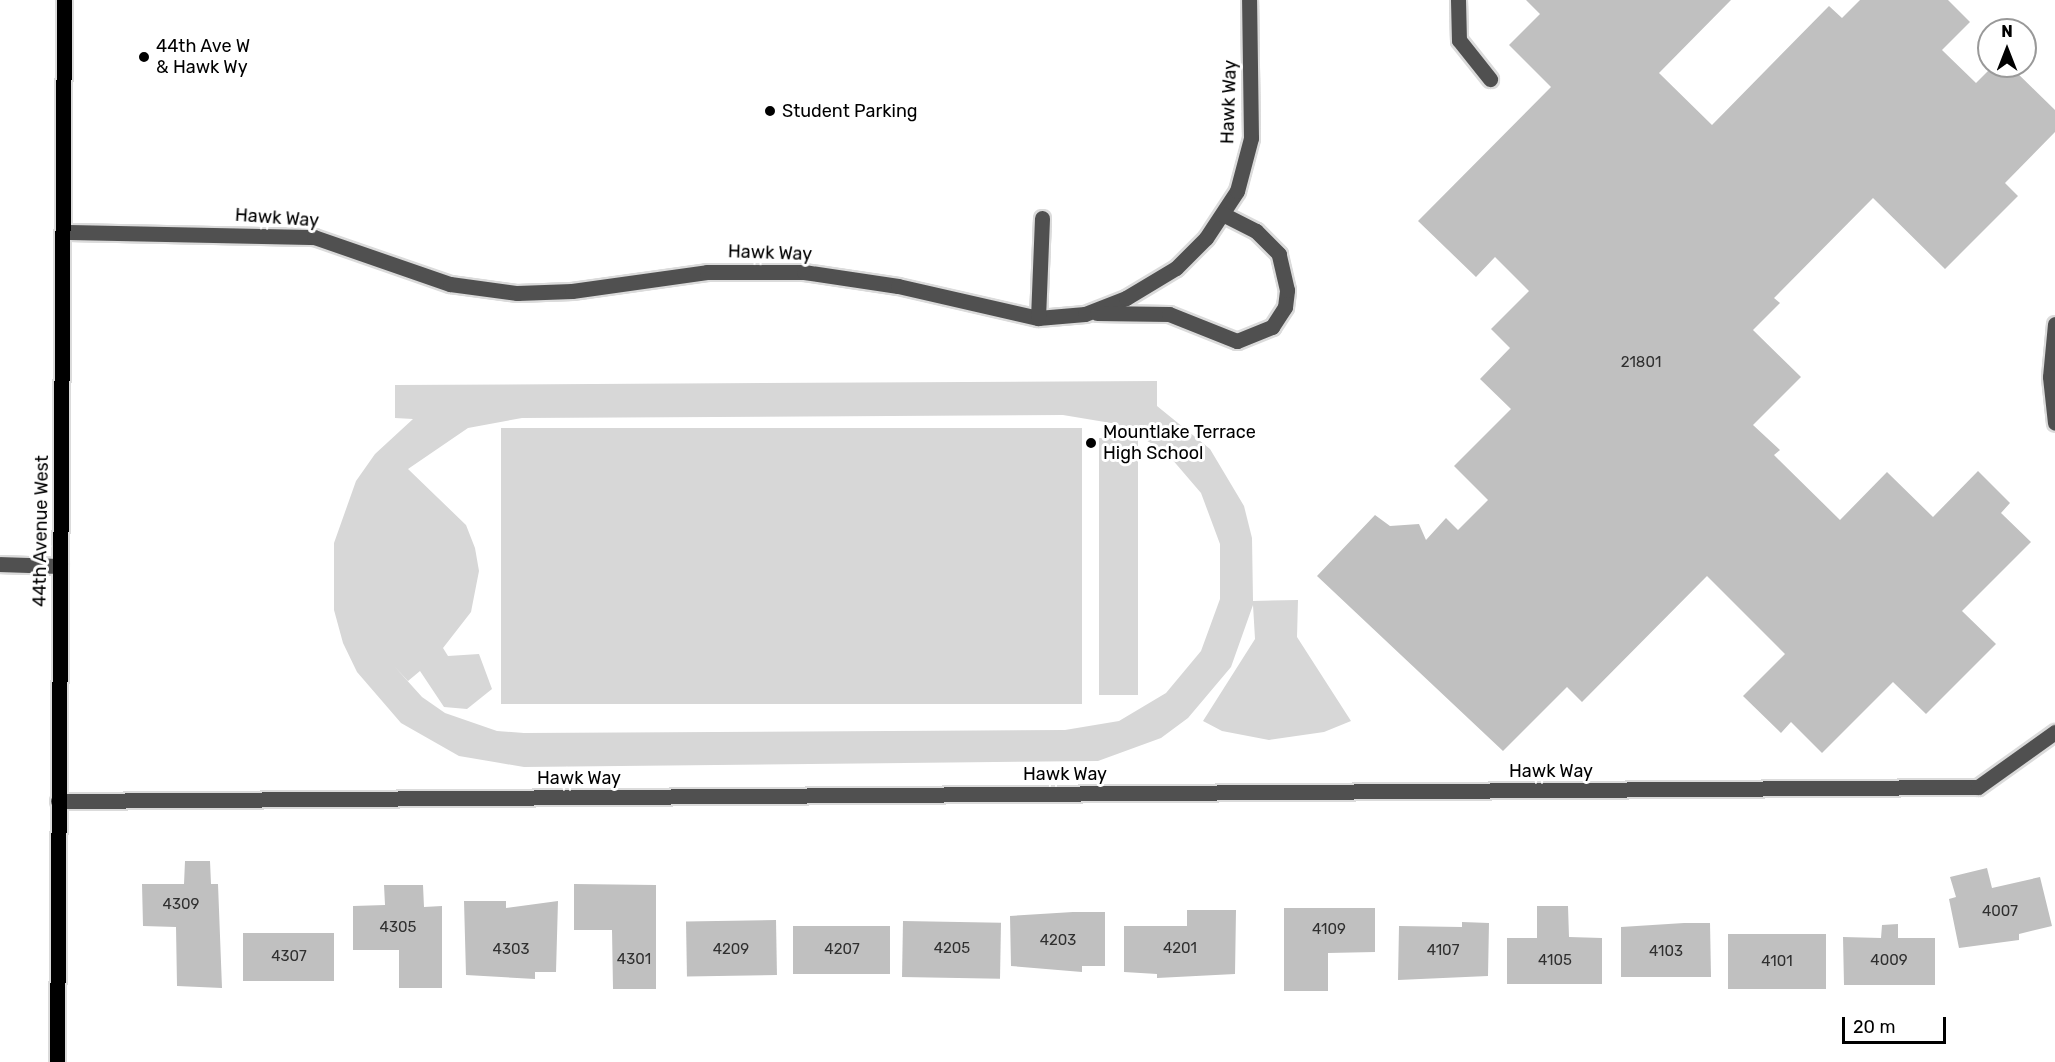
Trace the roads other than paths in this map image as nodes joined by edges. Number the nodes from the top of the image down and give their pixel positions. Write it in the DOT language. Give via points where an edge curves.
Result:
graph roads {
  1 [pos="64,0"];
  2 [pos="1249,0"];
  3 [pos="1458,0"];
  4 [pos="1490,79"];
  5 [pos="1223,214"];
  6 [pos="1042,218"];
  7 [pos="65,232"];
  8 [pos="1085,314"];
  9 [pos="1038,318"];
  10 [pos="2055,324"];
  11 [pos="2055,423"];
  12 [pos="0,564"];
  13 [pos="60,566"];
  14 [pos="2055,732"];
  15 [pos="58,801"];
  16 [pos="57,1062"];
  1 -- 7 [label="main road, 44th Avenue West"];
  2 -- 5 [label="street, Hawk Way" via="1251,138 1237,191"];
  3 -- 4 [label="street" via="1459,40"];
  5 -- 8 [label="street, Hawk Way" via="1176,268 1126,298"];
  5 -- 8 [label="street" via="1256,231 1279,254 1287,290 1285,307 1272,327 1237,341 1169,314"];
  6 -- 9 [label="street"];
  7 -- 9 [label="street, Hawk Way" via="314,237 450,284 517,293 572,291 707,272 804,272 898,286"];
  7 -- 13 [label="main road, 44th Avenue West"];
  8 -- 9 [label="street, Hawk Way"];
  10 -- 11 [label="street" via="2050,377"];
  12 -- 13 [label="street"];
  13 -- 15 [label="main road, 44th Avenue West"];
  14 -- 15 [label="street, Hawk Way" via="1978,787"];
  15 -- 16 [label="main road, 44th Avenue West"];
}
